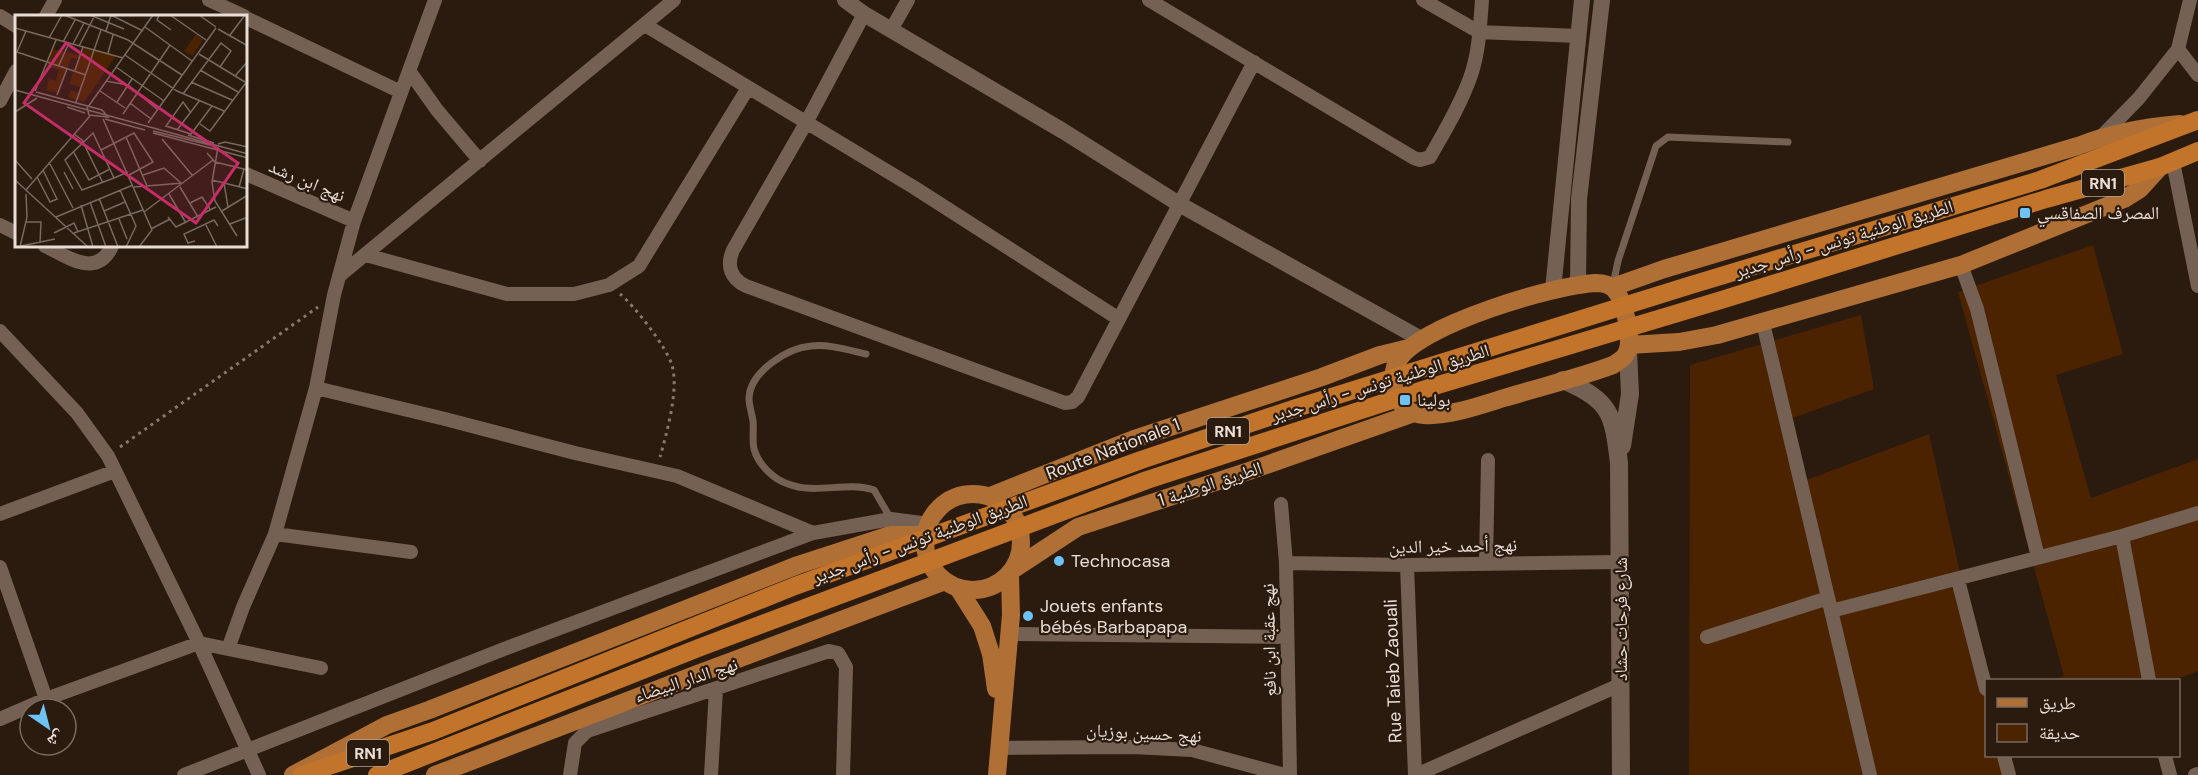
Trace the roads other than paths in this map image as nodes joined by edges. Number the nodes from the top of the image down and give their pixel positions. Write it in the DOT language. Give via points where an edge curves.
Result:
graph roads {
  1 [pos="55,0"];
  2 [pos="208,0"];
  3 [pos="435,0"];
  4 [pos="674,0"];
  5 [pos="845,0"];
  6 [pos="908,0"];
  7 [pos="1149,0"];
  8 [pos="1423,0"];
  9 [pos="1482,0"];
  10 [pos="1582,0"];
  11 [pos="1602,0"];
  12 [pos="2190,0"];
  13 [pos="864,14"];
  14 [pos="47,15"];
  15 [pos="241,15"];
  16 [pos="0,16"];
  17 [pos="248,18"];
  18 [pos="15,25"];
  19 [pos="645,25"];
  20 [pos="891,30"];
  21 [pos="1479,32"];
  22 [pos="1578,36"];
  23 [pos="2178,49"];
  24 [pos="1254,62"];
  25 [pos="15,71"];
  26 [pos="410,72"];
  27 [pos="2198,75"];
  28 [pos="4,84"];
  29 [pos="748,88"];
  30 [pos="401,92"];
  31 [pos="0,101"];
  32 [pos="2196,121"];
  33 [pos="806,123"];
  34 [pos="2102,136"];
  35 [pos="1788,142"];
  36 [pos="2198,151"];
  37 [pos="480,161"];
  38 [pos="2166,164"];
  39 [pos="248,175"];
  40 [pos="1179,204"];
  41 [pos="354,221"];
  42 [pos="0,225"];
  43 [pos="15,232"];
  44 [pos="50,248"];
  45 [pos="111,248"];
  46 [pos="366,255"];
  47 [pos="1961,265"];
  48 [pos="339,276"];
  49 [pos="1578,285"];
  50 [pos="2198,286"];
  51 [pos="1613,288"];
  52 [pos="1553,290"];
  53 [pos="1119,319"];
  54 [pos="1763,322"];
  55 [pos="0,332"];
  56 [pos="1415,344"];
  57 [pos="1628,348"];
  58 [pos="866,354"];
  59 [pos="1563,380"];
  60 [pos="316,388"];
  61 [pos="1414,413"];
  62 [pos="1488,460"];
  63 [pos="1619,463"];
  64 [pos="116,471"];
  65 [pos="990,496"];
  66 [pos="1281,504"];
  67 [pos="2198,513"];
  68 [pos="0,514"];
  69 [pos="891,519"];
  70 [pos="927,529"];
  71 [pos="813,533"];
  72 [pos="274,534"];
  73 [pos="2122,536"];
  74 [pos="411,552"];
  75 [pos="2038,557"];
  76 [pos="1620,562"];
  77 [pos="1286,563"];
  78 [pos="1486,563"];
  79 [pos="1407,565"];
  80 [pos="0,567"];
  81 [pos="1012,572"];
  82 [pos="1958,580"];
  83 [pos="951,585"];
  84 [pos="1829,605"];
  85 [pos="1009,634"];
  86 [pos="1287,637"];
  87 [pos="1707,637"];
  88 [pos="199,643"];
  89 [pos="228,650"];
  90 [pos="321,668"];
  91 [pos="2149,679"];
  92 [pos="1622,684"];
  93 [pos="1985,685"];
  94 [pos="716,690"];
  95 [pos="45,697"];
  96 [pos="51,697"];
  97 [pos="18,711"];
  98 [pos="1000,715"];
  99 [pos="0,719"];
  100 [pos="998,748"];
  101 [pos="248,749"];
  102 [pos="2004,757"];
  103 [pos="2165,757"];
  104 [pos="184,775"];
  105 [pos="259,775"];
  106 [pos="293,775"];
  107 [pos="302,775"];
  108 [pos="377,775"];
  109 [pos="435,775"];
  110 [pos="570,775"];
  111 [pos="711,775"];
  112 [pos="843,775"];
  113 [pos="997,775"];
  114 [pos="1285,775"];
  115 [pos="1290,775"];
  116 [pos="1415,775"];
  117 [pos="1621,775"];
  118 [pos="1870,775"];
  119 [pos="2009,775"];
  120 [pos="2170,775"];
  1 -- 14 [label="street"];
  2 -- 15 [label="street"];
  3 -- 26 [label="street"];
  4 -- 19 [label="street"];
  5 -- 13 [label="street"];
  6 -- 20 [label="street"];
  7 -- 24 [label="street"];
  8 -- 21 [label="street"];
  9 -- 21 [label="street"];
  10 -- 22 [label="street"];
  11 -- 49 [label="street" via="1579,199"];
  12 -- 23 [label="street"];
  13 -- 20 [label="street"];
  13 -- 33 [label="street"];
  16 -- 18 [label="street"];
  17 -- 30 [label="street"];
  19 -- 29 [label="street"];
  19 -- 37 [label="street"];
  20 -- 40 [label="street"];
  21 -- 22 [label="street"];
  21 -- 24 [label="street" via="1475,60 1462,97 1430,157 1425,159 1414,158"];
  22 -- 52 [label="street"];
  23 -- 27 [label="street"];
  23 -- 34 [label="street"];
  24 -- 40 [label="street"];
  25 -- 28 [label="street"];
  26 -- 30 [label="street"];
  26 -- 37 [label="street"];
  28 -- 31 [label="street"];
  29 -- 33 [label="street"];
  29 -- 46 [label="street" via="639,266 609,285 574,294 507,294"];
  30 -- 41 [label="street"];
  32 -- 34 [label="main road"];
  32 -- 107 [label="highway, الطريق الوطنية تونس - رأس جدير / RN1" via="2040,180 1679,288 1141,460 795,586 433,731"];
  33 -- 53 [label="street"];
  33 -- 53 [label="street" via="729,258 739,283 1065,403 1078,397"];
  34 -- 51 [label="main road" via="1664,269"];
  35 -- 51 [label="lane" via="1668,137 1656,146 1618,261"];
  36 -- 38 [label="highway, الطريق الوطنية تونس - رأس جدير / RN1"];
  37 -- 46 [label="street"];
  38 -- 47 [label="main road" via="2124,199"];
  38 -- 50 [label="street"];
  38 -- 108 [label="highway, الطريق الوطنية تونس - رأس جدير / RN1" via="1438,385 1147,480 701,647"];
  39 -- 41 [label="street, نهج ابن رشد"];
  40 -- 53 [label="street"];
  40 -- 56 [label="street" via="1330,287"];
  41 -- 48 [label="street"];
  42 -- 43 [label="street"];
  44 -- 45 [label="street" via="87,264 105,258"];
  46 -- 48 [label="street"];
  47 -- 54 [label="main road"];
  47 -- 75 [label="street" via="1977,309"];
  48 -- 60 [label="street"];
  49 -- 51 [label="main road, Route Nationale 1" via="1603,283"];
  49 -- 52 [label="main road, Route Nationale 1"];
  51 -- 57 [label="main road" via="1624,311"];
  52 -- 56 [label="main road, Route Nationale 1" via="1486,311"];
  54 -- 57 [label="main road" via="1717,335"];
  54 -- 84 [label="street"];
  55 -- 64 [label="street" via="77,413"];
  56 -- 61 [label="main road" via="1396,364 1394,384 1401,403"];
  56 -- 65 [label="main road, Route Nationale 1 / RN1" via="1134,439"];
  57 -- 59 [label="main road" via="1613,365"];
  57 -- 63 [label="main road" via="1630,394"];
  58 -- 69 [label="lane" via="810,346 781,355 760,372 749,398 754,449 766,470 787,484 814,489 861,486 874,490"];
  59 -- 61 [label="main road" via="1431,416"];
  59 -- 63 [label="main road" via="1592,394 1607,409"];
  60 -- 71 [label="street" via="677,476"];
  60 -- 72 [label="street"];
  61 -- 81 [label="main road, الطريق الوطنية 1 / RN1" via="1078,527"];
  62 -- 78 [label="street"];
  63 -- 76 [label="main road, شارع فرحات حشاد"];
  64 -- 68 [label="street"];
  64 -- 88 [label="street"];
  65 -- 70 [label="main road, RN1" via="954,498 943,504"];
  65 -- 81 [label="main road" via="1016,518 1022,535 1021,553"];
  66 -- 77 [label="street, نهج عقبة ابن نافع"];
  67 -- 73 [label="street"];
  69 -- 70 [label="street"];
  69 -- 71 [label="street"];
  70 -- 83 [label="main road" via="928,560"];
  70 -- 106 [label="main road" via="890,535 798,565 387,724"];
  71 -- 101 [label="street"];
  72 -- 74 [label="street"];
  72 -- 89 [label="street"];
  73 -- 75 [label="street"];
  73 -- 91 [label="street"];
  75 -- 82 [label="street"];
  76 -- 78 [label="street, نهج أحمد خير الدين"];
  76 -- 92 [label="main road, شارع فرحات حشاد"];
  77 -- 79 [label="street, نهج أحمد خير الدين"];
  77 -- 86 [label="street, نهج عقبة ابن نافع"];
  78 -- 79 [label="street, نهج أحمد خير الدين"];
  79 -- 116 [label="street, Rue Taieb Zaouali"];
  80 -- 95 [label="street"];
  81 -- 83 [label="main road, الطريق الوطنية 1 / RN1" via="986,589 972,591"];
  81 -- 85 [label="main road"];
  82 -- 84 [label="street"];
  82 -- 93 [label="street"];
  83 -- 98 [label="main road" via="980,620 988,641"];
  83 -- 109 [label="main road" via="695,675"];
  84 -- 87 [label="street"];
  84 -- 118 [label="street"];
  85 -- 86 [label="street"];
  85 -- 98 [label="main road"];
  86 -- 115 [label="street, نهج عقبة ابن نافع"];
  88 -- 89 [label="street"];
  88 -- 96 [label="street"];
  88 -- 101 [label="street"];
  89 -- 90 [label="street"];
  92 -- 116 [label="street"];
  92 -- 117 [label="main road, شارع فرحات حشاد"];
  94 -- 110 [label="street, نهج الدار البيضاء" via="587,731 575,743"];
  94 -- 111 [label="street"];
  94 -- 112 [label="street, نهج الدار البيضاء" via="829,651 838,653 846,667"];
  97 -- 99 [label="street"];
  98 -- 100 [label="main road"];
  100 -- 113 [label="main road"];
  100 -- 114 [label="street, نهج حسين بوزيان" via="1192,750"];
  101 -- 104 [label="street"];
  101 -- 105 [label="street"];
  102 -- 119 [label="street"];
  103 -- 120 [label="street"];
}
